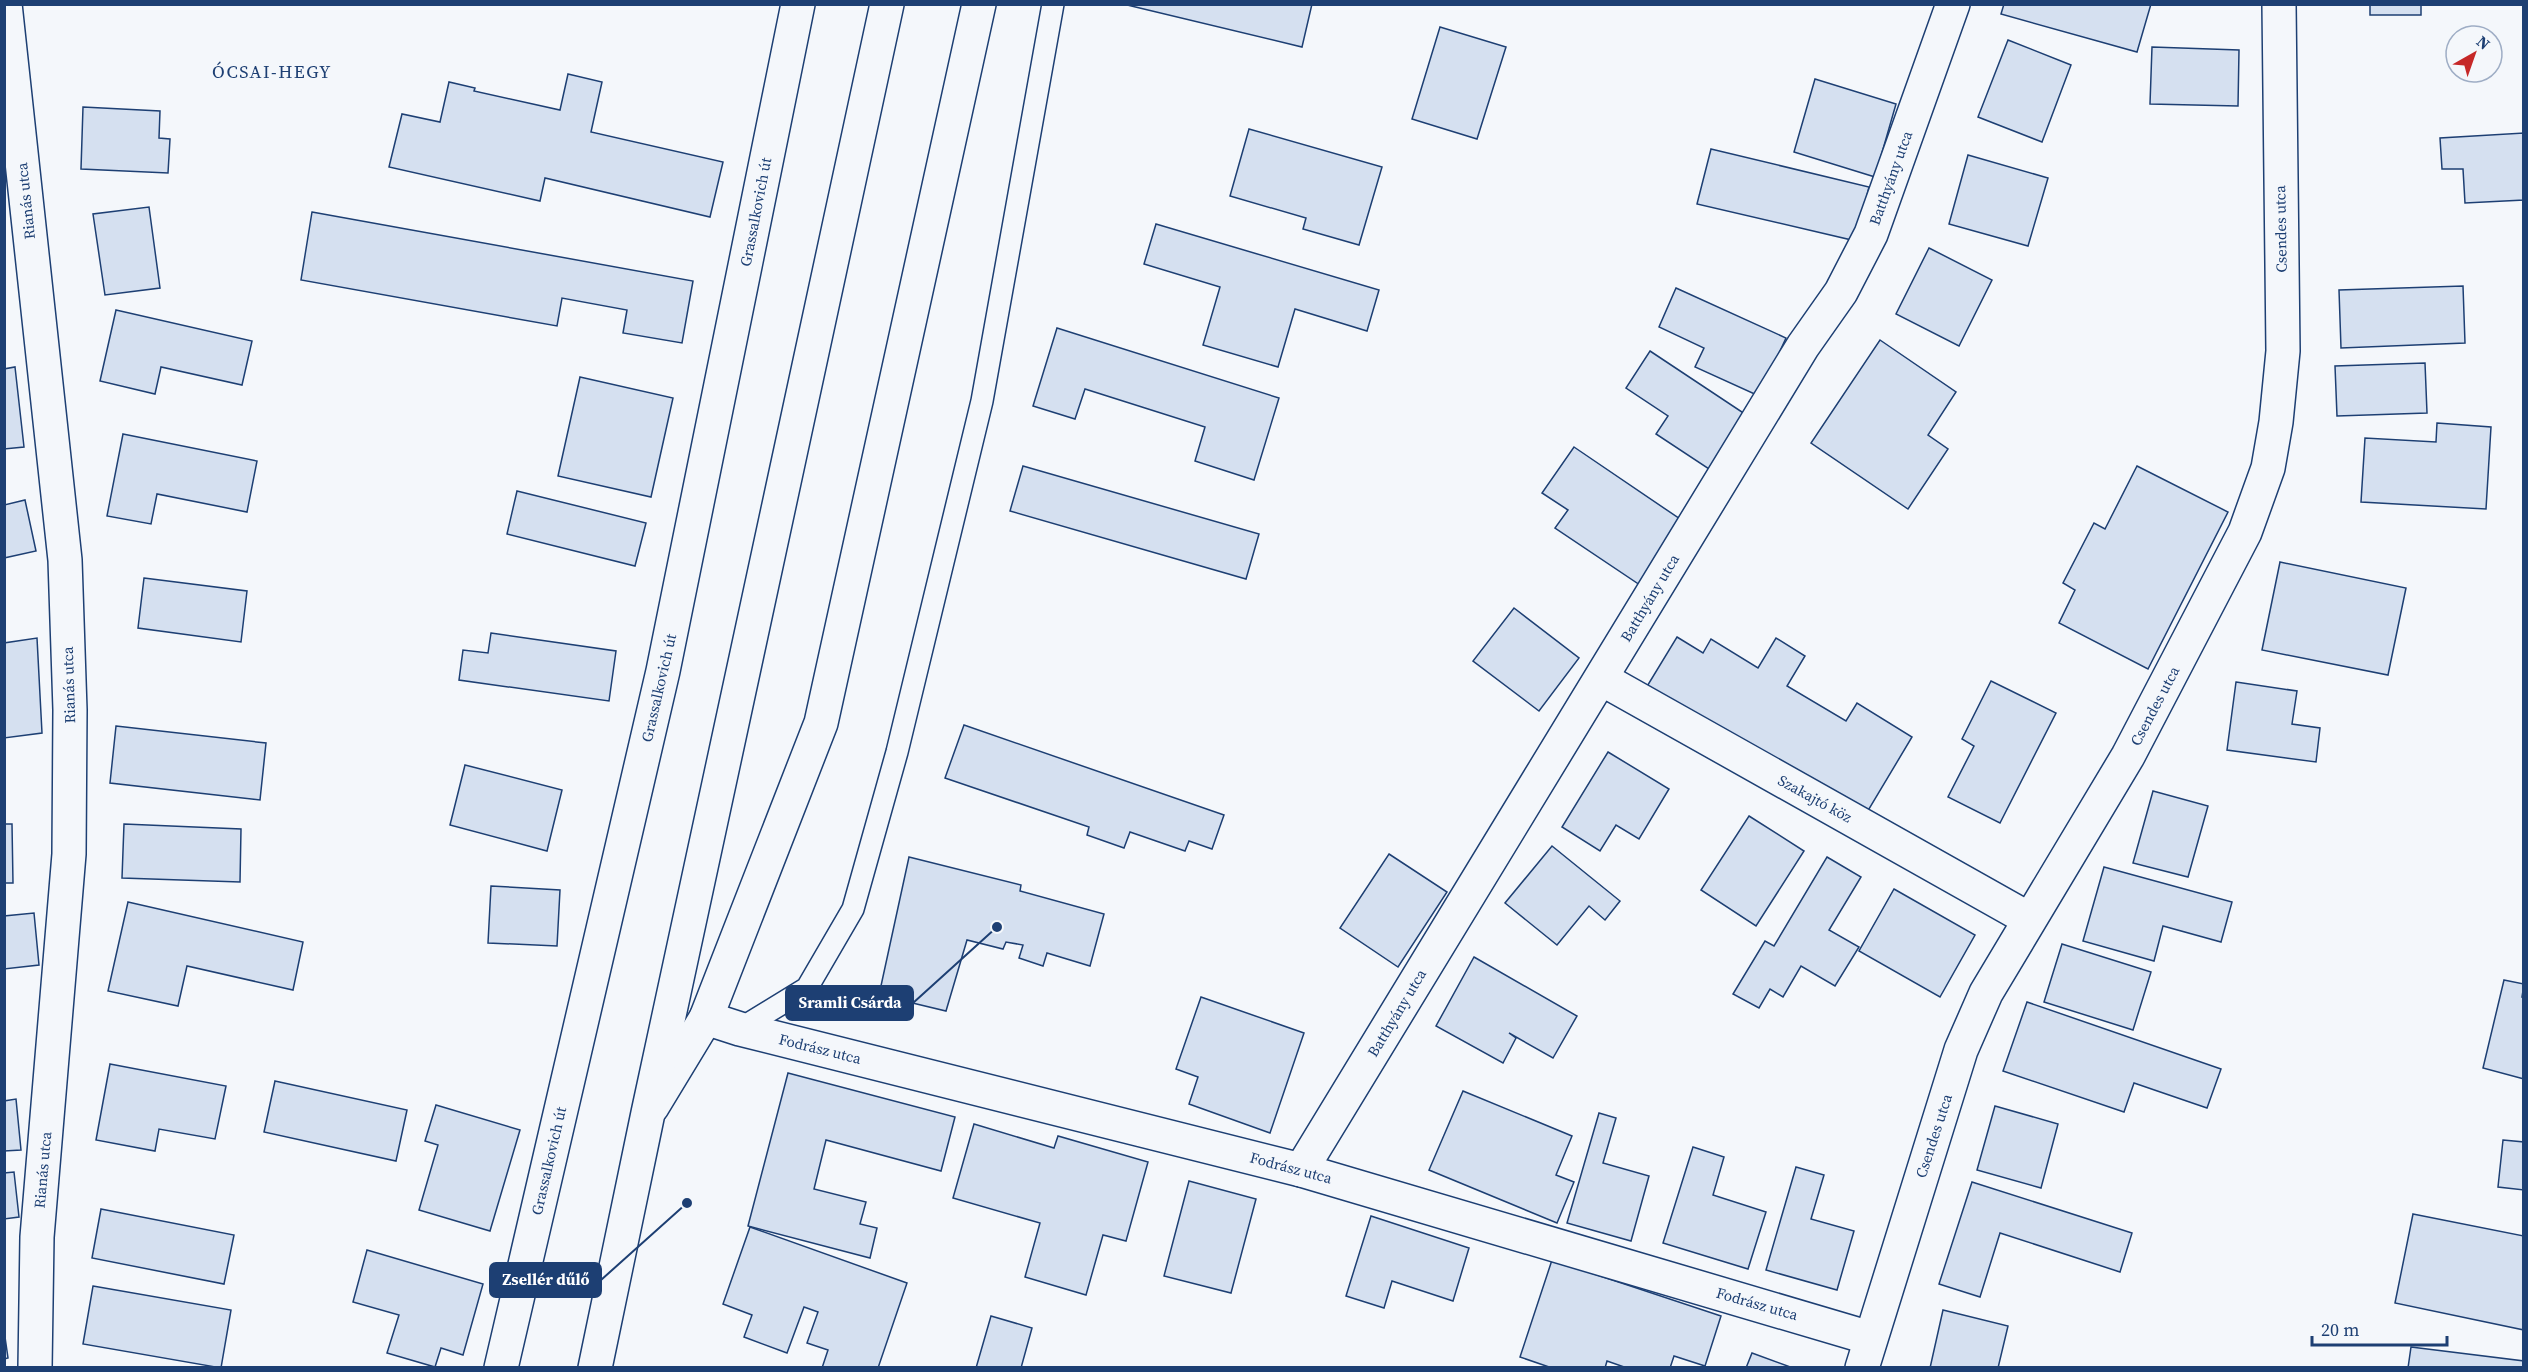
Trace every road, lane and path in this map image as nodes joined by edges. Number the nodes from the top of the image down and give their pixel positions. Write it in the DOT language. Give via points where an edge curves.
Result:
graph roads {
  1 [pos="5,4"];
  2 [pos="798,4"];
  3 [pos="887,4"];
  4 [pos="978,4"];
  5 [pos="1053,4"];
  6 [pos="1953,4"];
  7 [pos="2279,4"];
  8 [pos="1602,679"];
  9 [pos="2029,919"];
  10 [pos="706,1018"];
  11 [pos="740,1029"];
  12 [pos="648,1113"];
  13 [pos="1301,1170"];
  14 [pos="1866,1353"];
  15 [pos="35,1368"];
  16 [pos="501,1368"];
  17 [pos="596,1368"];
  1 -- 15 [label="street, Rianás utca" via="65,560 70,710 69,854 37,1236"];
  2 -- 16 [label="street, Grassalkovich út" via="663,671"];
  3 -- 12 [label="street"];
  4 -- 10 [label="street" via="820,723"];
  5 -- 11 [label="lane" via="982,401 897,752 853,909 807,988"];
  6 -- 8 [label="street, Batthyány utca" via="1871,234 1841,292 1803,346"];
  7 -- 9 [label="street, Csendes utca" via="2283,351 2268,468 2245,532 2133,746"];
  8 -- 9 [label="street, Szakajtó köz"];
  8 -- 13 [label="street, Batthyány utca"];
  9 -- 14 [label="street, Csendes utca" via="1986,993 1961,1050"];
  10 -- 11 [label="street, Fodrász utca"];
  10 -- 12 [label="street"];
  11 -- 13 [label="street, Fodrász utca"];
  12 -- 17 [label="street"];
  13 -- 14 [label="street, Fodrász utca"];
}
